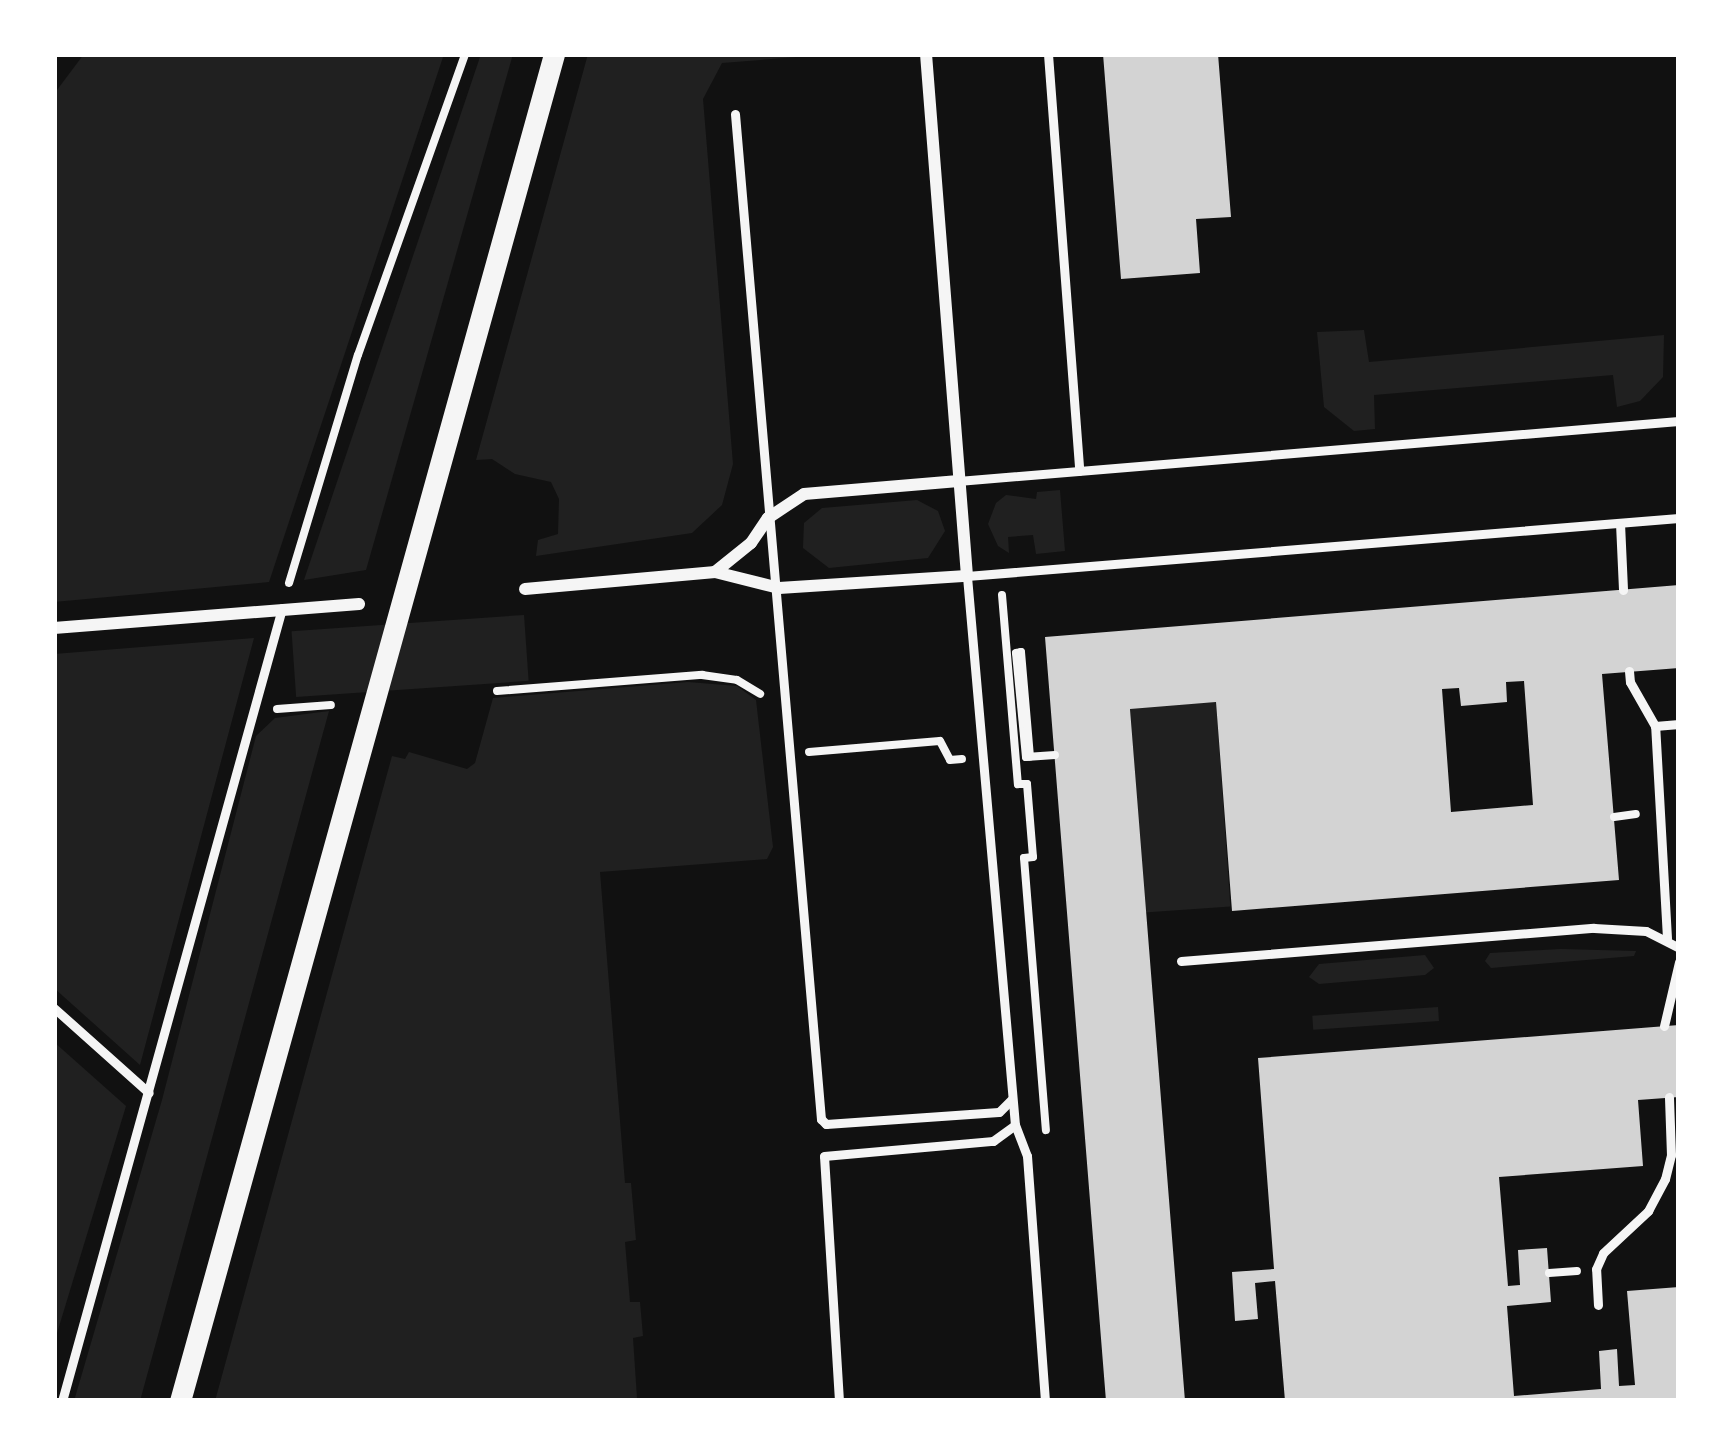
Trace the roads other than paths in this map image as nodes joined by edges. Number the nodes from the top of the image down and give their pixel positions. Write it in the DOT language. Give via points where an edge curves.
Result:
graph roads {
  1 [pos="554,54"];
  2 [pos="926,54"];
  3 [pos="1048,54"];
  4 [pos="735,114"];
  5 [pos="1679,421"];
  6 [pos="1079,471"];
  7 [pos="958,481"];
  8 [pos="768,518"];
  9 [pos="1679,518"];
  10 [pos="1620,523"];
  11 [pos="715,572"];
  12 [pos="967,576"];
  13 [pos="779,588"];
  14 [pos="525,589"];
  15 [pos="1623,590"];
  16 [pos="359,604"];
  17 [pos="281,608"];
  18 [pos="54,628"];
  19 [pos="1629,671"];
  20 [pos="1679,724"];
  21 [pos="1655,726"];
  22 [pos="1667,938"];
  23 [pos="1679,948"];
  24 [pos="1181,961"];
  25 [pos="1679,962"];
  26 [pos="54,1009"];
  27 [pos="1664,1026"];
  28 [pos="149,1094"];
  29 [pos="1013,1096"];
  30 [pos="1670,1097"];
  31 [pos="1015,1125"];
  32 [pos="1598,1305"];
  33 [pos="62,1401"];
  34 [pos="180,1401"];
  35 [pos="839,1401"];
  36 [pos="1046,1401"];
  1 -- 34 [label="street"];
  2 -- 7 [label="street"];
  3 -- 6 [label="lane"];
  4 -- 8 [label="lane"];
  5 -- 6 [label="lane"];
  6 -- 7 [label="lane"];
  7 -- 8 [label="street" via="803,494"];
  7 -- 12 [label="street"];
  8 -- 11 [label="street"];
  8 -- 13 [label="lane"];
  9 -- 10 [label="lane"];
  10 -- 12 [label="lane"];
  10 -- 15 [label="lane"];
  11 -- 13 [label="street"];
  11 -- 14 [label="street"];
  12 -- 13 [label="street"];
  12 -- 29 [label="lane"];
  13 -- 29 [label="lane" via="821,1119 999,1112"];
  16 -- 17 [label="street"];
  17 -- 18 [label="street"];
  17 -- 28 [label="lane"];
  19 -- 21 [label="lane"];
  20 -- 21 [label="lane"];
  21 -- 22 [label="lane"];
  22 -- 23 [label="lane"];
  22 -- 24 [label="lane" via="1594,928"];
  25 -- 27 [label="lane"];
  26 -- 28 [label="lane"];
  28 -- 33 [label="lane"];
  29 -- 31 [label="lane"];
  30 -- 32 [label="lane" via="1665,1179 1648,1211 1603,1252"];
  31 -- 35 [label="lane" via="993,1141 824,1156"];
  31 -- 36 [label="lane" via="1027,1156"];
}
